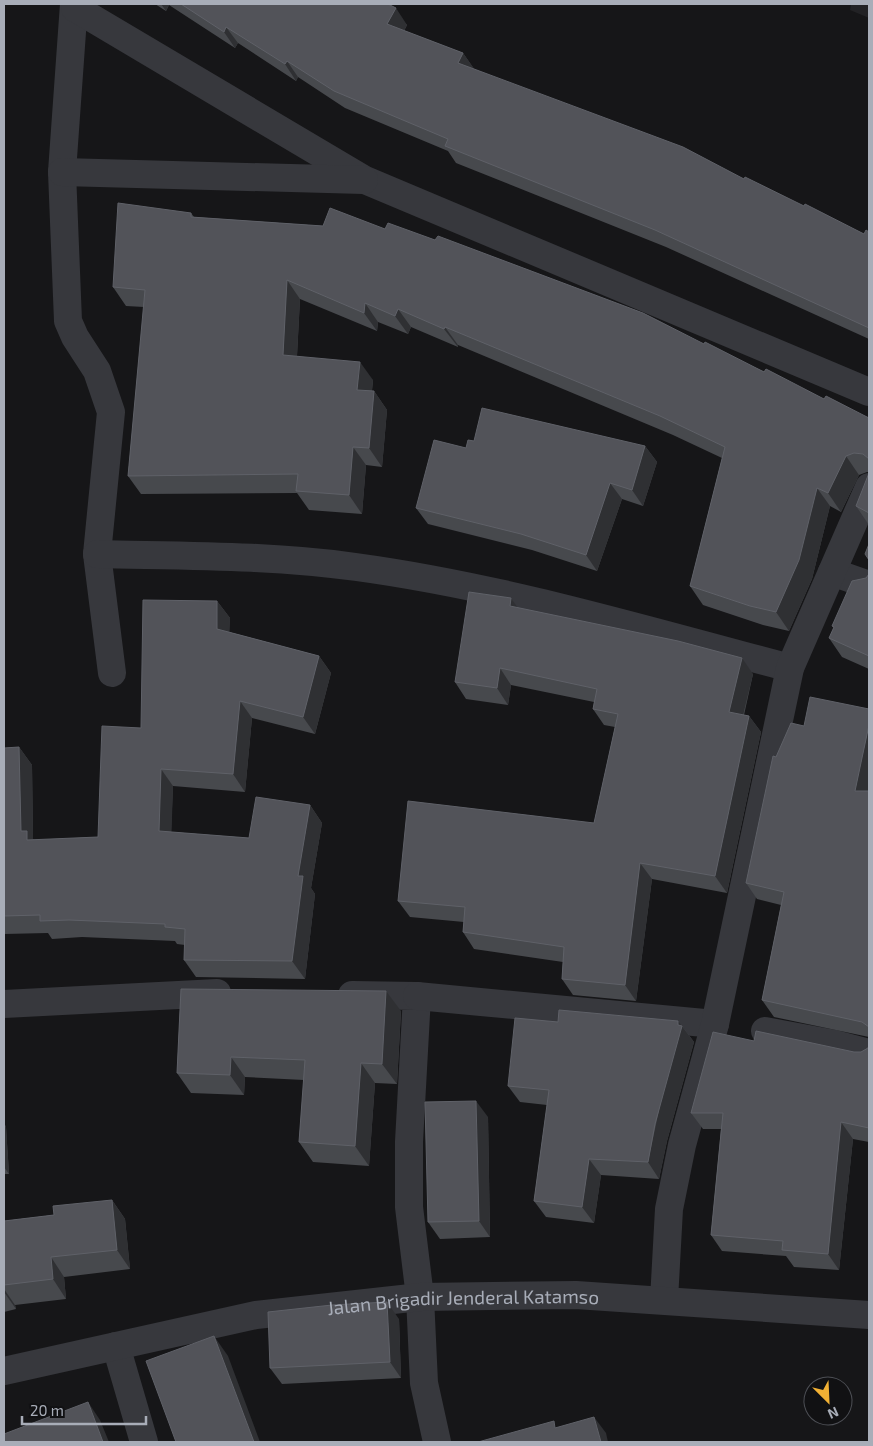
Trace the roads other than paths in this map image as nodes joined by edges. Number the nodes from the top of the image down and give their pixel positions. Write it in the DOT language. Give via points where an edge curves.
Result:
graph roads {
  1 [pos="75,6"];
  2 [pos="62,172"];
  3 [pos="365,180"];
  4 [pos="869,392"];
  5 [pos="869,487"];
  6 [pos="97,554"];
  7 [pos="832,572"];
  8 [pos="869,585"];
  9 [pos="790,668"];
  10 [pos="112,672"];
  11 [pos="241,993"];
  12 [pos="328,994"];
  13 [pos="417,996"];
  14 [pos="4,1004"];
  15 [pos="714,1024"];
  16 [pos="765,1031"];
  17 [pos="869,1053"];
  18 [pos="420,1297"];
  19 [pos="664,1300"];
  20 [pos="869,1315"];
  21 [pos="116,1346"];
  22 [pos="4,1371"];
  23 [pos="144,1442"];
  24 [pos="437,1442"];
  1 -- 2 [label="street"];
  1 -- 3 [label="street"];
  2 -- 3 [label="street"];
  2 -- 6 [label="street" via="68,322 96,372 111,412"];
  3 -- 4 [label="street"];
  5 -- 7 [label="street"];
  6 -- 9 [label="street" via="288,559 463,584"];
  6 -- 10 [label="street"];
  7 -- 8 [label="street"];
  7 -- 9 [label="street"];
  9 -- 15 [label="street"];
  11 -- 14 [label="street"];
  12 -- 13 [label="street"];
  13 -- 15 [label="street"];
  13 -- 18 [label="street" via="409,1207"];
  15 -- 19 [label="street" via="669,1209"];
  16 -- 17 [label="street"];
  18 -- 19 [label="street, Jalan Brigadir Jenderal Katamso" via="576,1295"];
  18 -- 21 [label="street, Jalan Brigadir Jenderal Katamso" via="256,1315"];
  18 -- 24 [label="street" via="424,1383"];
  19 -- 20 [label="street, Jalan Brigadir Jenderal Katamso"];
  21 -- 22 [label="street, Jalan Brigadir Jenderal Katamso"];
  21 -- 23 [label="street"];
}
